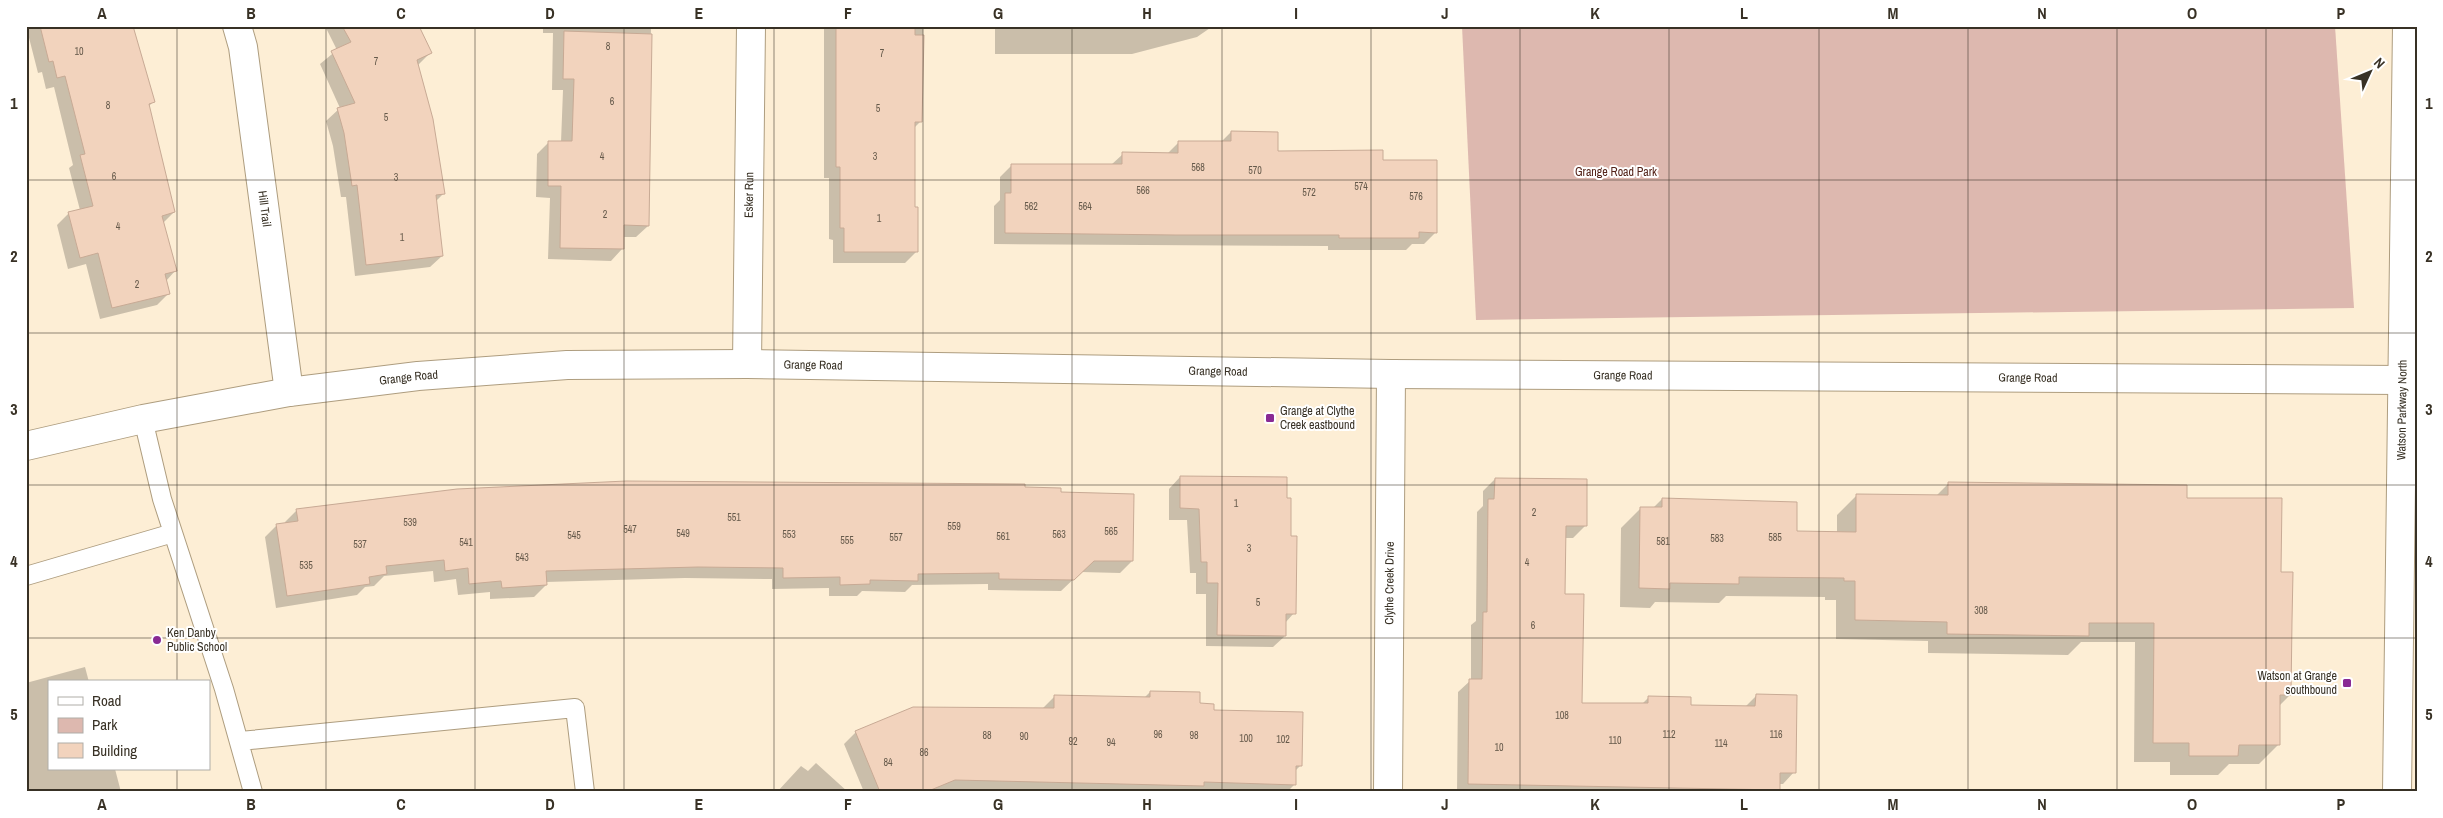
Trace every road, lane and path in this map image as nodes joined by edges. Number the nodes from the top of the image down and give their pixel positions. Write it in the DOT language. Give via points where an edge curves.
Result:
graph roads {
  1 [pos="237,26"];
  2 [pos="751,26"];
  3 [pos="2407,26"];
  4 [pos="747,364"];
  5 [pos="1391,374"];
  6 [pos="2409,380"];
  7 [pos="289,392"];
  8 [pos="143,419"];
  9 [pos="26,446"];
  10 [pos="173,533"];
  11 [pos="26,576"];
  12 [pos="240,741"];
  13 [pos="253,792"];
  14 [pos="585,792"];
  15 [pos="1388,792"];
  16 [pos="2397,792"];
  1 -- 7 [label="street, Hill Trail" via="244,47"];
  2 -- 4 [label="street, Esker Run"];
  3 -- 6 [label="street, Watson Parkway North"];
  4 -- 5 [label="street, Grange Road"];
  4 -- 7 [label="street, Grange Road" via="567,366 418,376"];
  5 -- 6 [label="street, Grange Road"];
  5 -- 15 [label="street, Clythe Creek Drive"];
  6 -- 16 [label="street, Watson Parkway North"];
  7 -- 8 [label="street, Grange Road"];
  8 -- 9 [label="street, Grange Road"];
  8 -- 10 [label="lane"];
  10 -- 11 [label="lane"];
  10 -- 12 [label="lane"];
  12 -- 13 [label="lane"];
  12 -- 14 [label="lane" via="575,708"];
}
